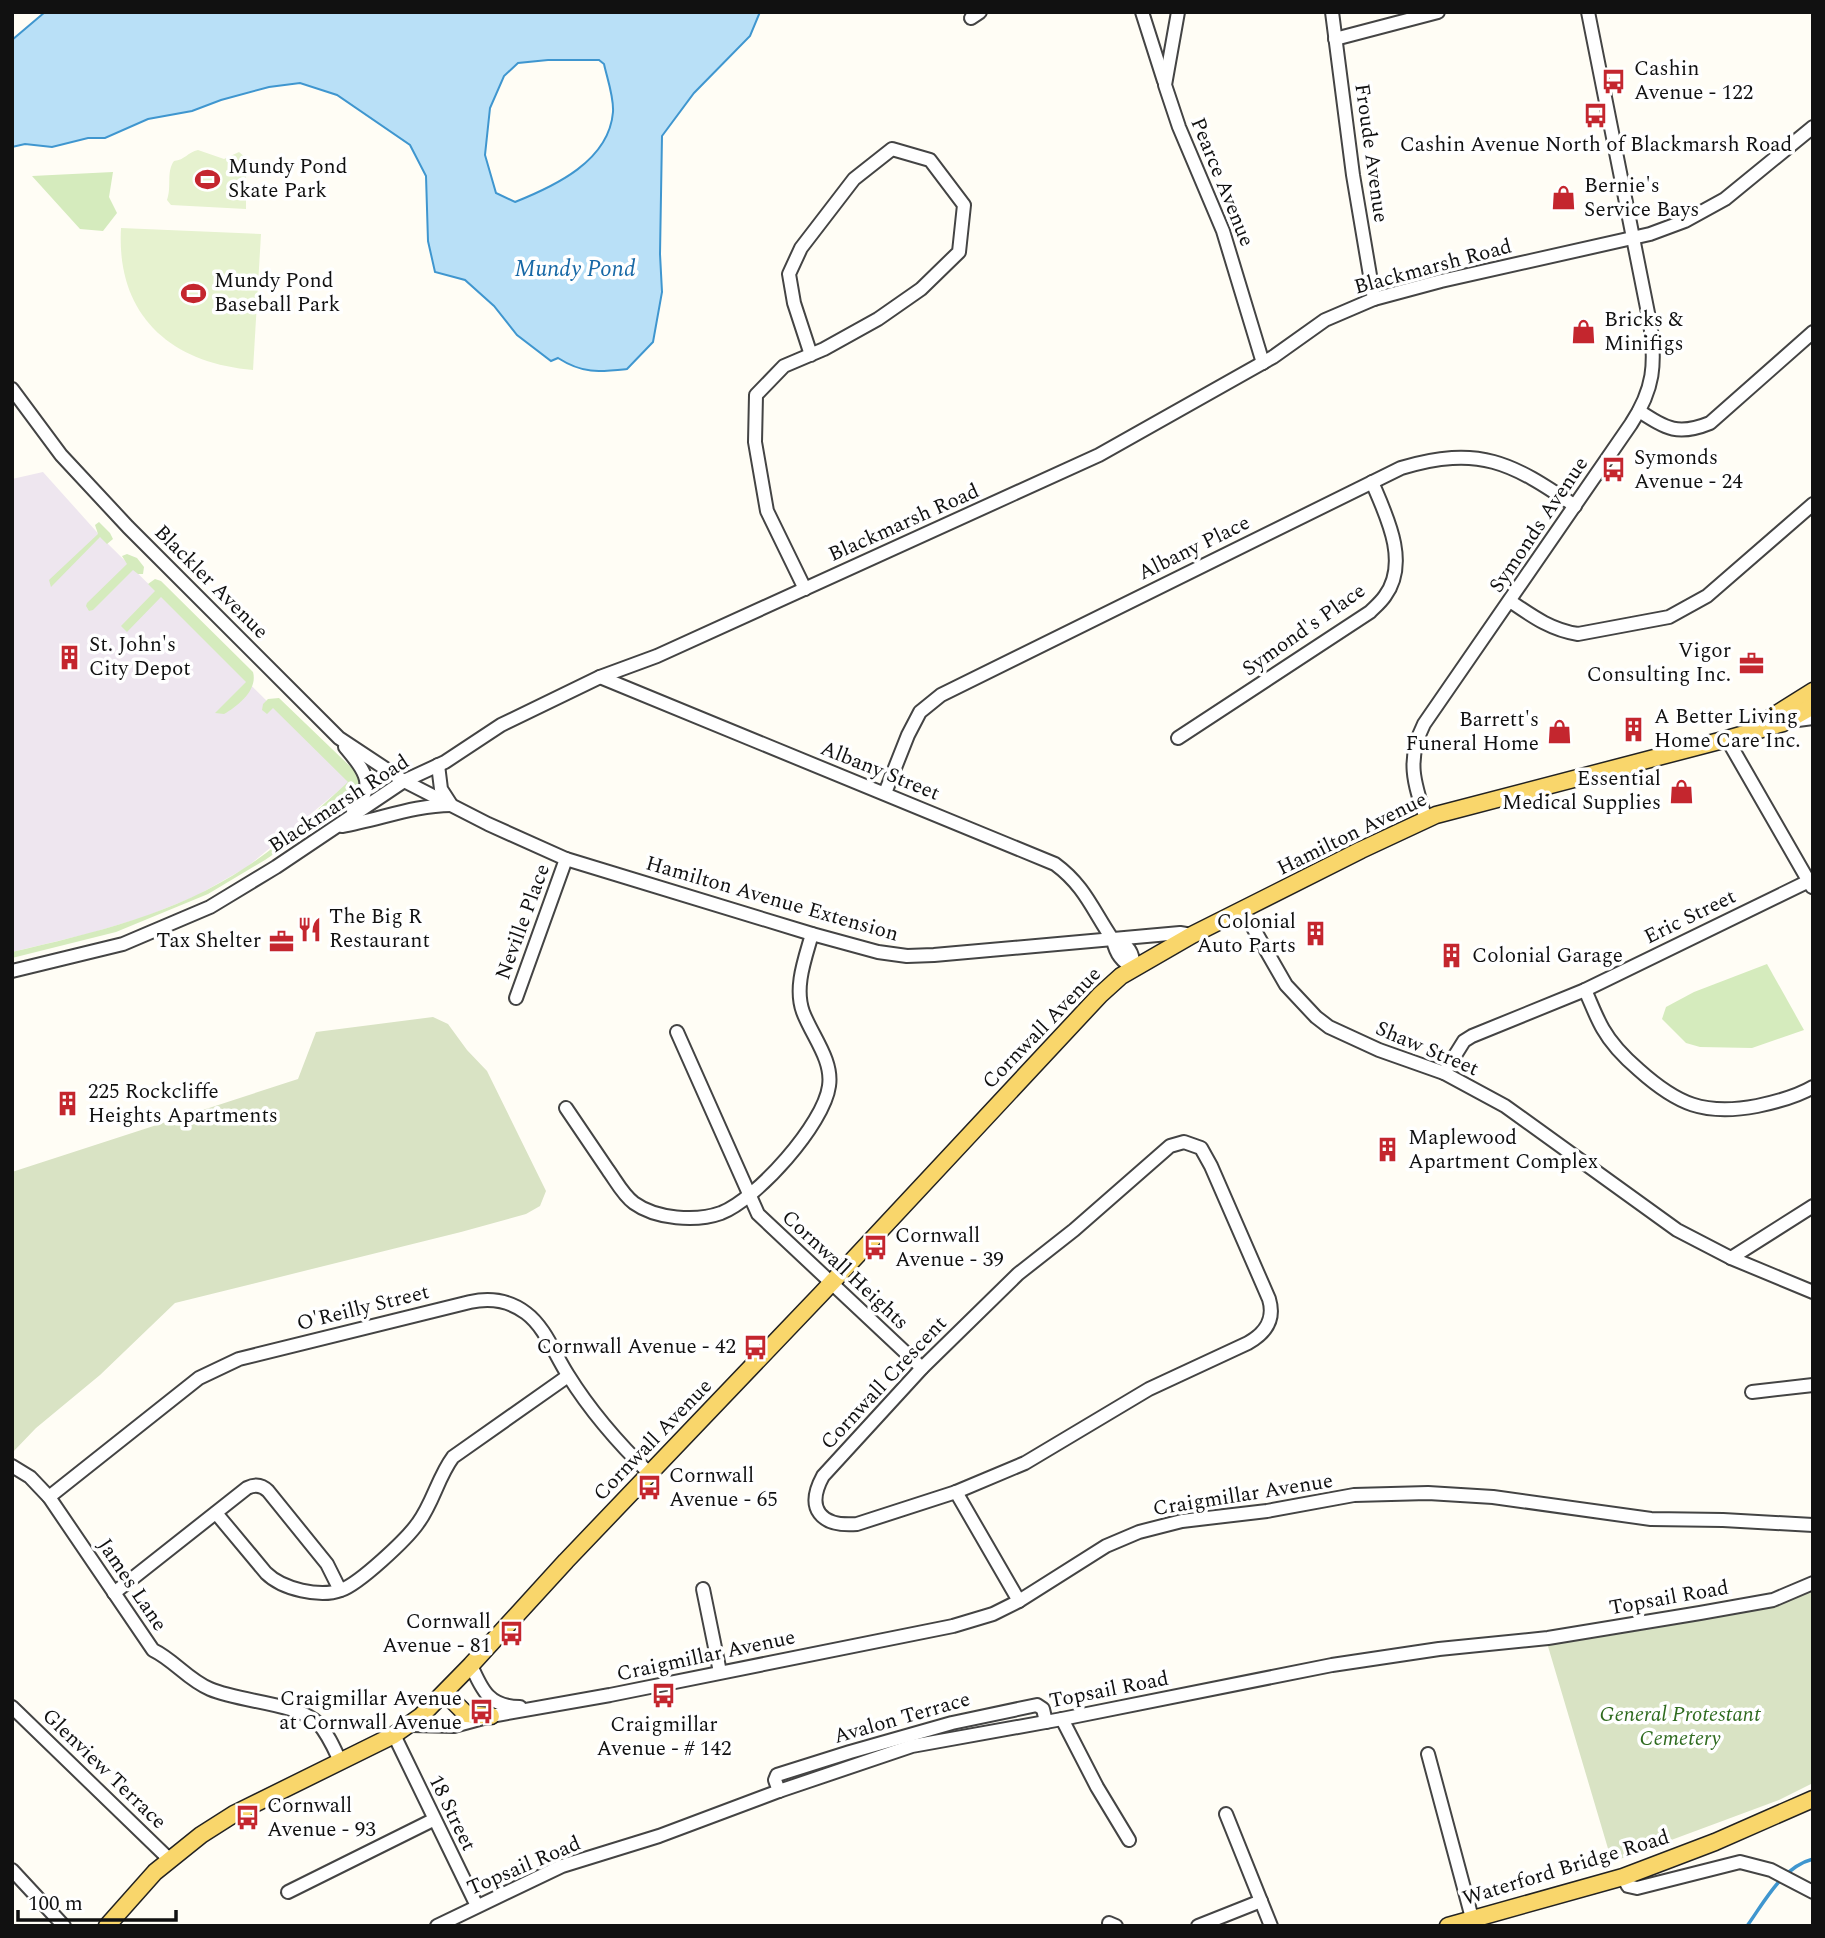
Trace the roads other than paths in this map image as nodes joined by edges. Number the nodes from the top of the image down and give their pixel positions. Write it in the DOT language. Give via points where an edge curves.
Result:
graph roads {
  1 [pos="1142,12"];
  2 [pos="1178,12"];
  3 [pos="1332,12"];
  4 [pos="1438,12"];
  5 [pos="1588,12"];
  6 [pos="1335,40"];
  7 [pos="1165,85"];
  8 [pos="1811,130"];
  9 [pos="1633,238"];
  10 [pos="1374,299"];
  11 [pos="1813,332"];
  12 [pos="811,355"];
  13 [pos="1263,363"];
  14 [pos="12,389"];
  15 [pos="1639,411"];
  16 [pos="1372,482"];
  17 [pos="1813,504"];
  18 [pos="1575,506"];
  19 [pos="805,589"];
  20 [pos="1510,601"];
  21 [pos="600,677"];
  22 [pos="1813,691"];
  23 [pos="1807,704"];
  24 [pos="1813,718"];
  25 [pos="1783,723"];
  26 [pos="1733,737"];
  27 [pos="339,738"];
  28 [pos="1178,738"];
  29 [pos="438,765"];
  30 [pos="404,781"];
  31 [pos="885,793"];
  32 [pos="452,805"];
  33 [pos="1426,819"];
  34 [pos="339,826"];
  35 [pos="566,859"];
  36 [pos="1811,883"];
  37 [pos="1243,910"];
  38 [pos="813,934"];
  39 [pos="1192,935"];
  40 [pos="1113,940"];
  41 [pos="1134,968"];
  42 [pos="12,971"];
  43 [pos="1585,989"];
  44 [pos="516,998"];
  45 [pos="677,1032"];
  46 [pos="1444,1073"];
  47 [pos="1813,1087"];
  48 [pos="566,1108"];
  49 [pos="748,1195"];
  50 [pos="1813,1206"];
  51 [pos="1731,1258"];
  52 [pos="831,1283"];
  53 [pos="1813,1292"];
  54 [pos="922,1368"];
  55 [pos="568,1376"];
  56 [pos="1813,1385"];
  57 [pos="1752,1392"];
  58 [pos="12,1466"];
  59 [pos="650,1474"];
  60 [pos="956,1492"];
  61 [pos="49,1497"];
  62 [pos="216,1513"];
  63 [pos="1813,1525"];
  64 [pos="1813,1583"];
  65 [pos="703,1589"];
  66 [pos="341,1590"];
  67 [pos="114,1593"];
  68 [pos="1019,1601"];
  69 [pos="471,1665"];
  70 [pos="720,1672"];
  71 [pos="444,1693"];
  72 [pos="541,1706"];
  73 [pos="12,1707"];
  74 [pos="491,1716"];
  75 [pos="1062,1719"];
  76 [pos="1046,1722"];
  77 [pos="411,1725"];
  78 [pos="394,1735"];
  79 [pos="1427,1754"];
  80 [pos="340,1761"];
  81 [pos="779,1791"];
  82 [pos="1813,1800"];
  83 [pos="1226,1814"];
  84 [pos="433,1820"];
  85 [pos="1129,1840"];
  86 [pos="169,1859"];
  87 [pos="12,1870"];
  88 [pos="1623,1877"];
  89 [pos="288,1892"];
  90 [pos="1813,1892"];
  91 [pos="1261,1901"];
  92 [pos="478,1906"];
  93 [pos="1472,1918"];
  94 [pos="64,1926"];
  95 [pos="107,1926"];
  96 [pos="437,1926"];
  97 [pos="1198,1926"];
  98 [pos="1271,1926"];
  99 [pos="1448,1926"];
  1 -- 7 [label="street"];
  2 -- 7 [label="street, Pearce Avenue"];
  3 -- 6 [label="street, Froude Avenue"];
  4 -- 6 [label="street"];
  5 -- 9 [label="street, Symonds Avenue"];
  6 -- 10 [label="street, Froude Avenue"];
  7 -- 13 [label="street, Pearce Avenue" via="1223,231"];
  8 -- 9 [label="street, Blackmarsh Road" via="1712,207"];
  9 -- 10 [label="street, Blackmarsh Road"];
  9 -- 15 [label="street, Symonds Avenue" via="1653,351 1649,388"];
  10 -- 13 [label="street, Blackmarsh Road" via="1325,320"];
  11 -- 15 [label="street" via="1710,422 1679,430"];
  12 -- 12 [label="street" via="878,319 921,289 959,252 964,205 930,160 892,149 854,179 801,248 789,274"];
  12 -- 19 [label="street" via="785,366 756,396 755,442 767,511"];
  13 -- 19 [label="street, Blackmarsh Road" via="1099,455"];
  14 -- 27 [label="street, Blackler Avenue" via="103,501"];
  15 -- 18 [label="street, Symonds Avenue"];
  16 -- 18 [label="street, Albany Place" via="1424,461 1484,460 1524,473"];
  16 -- 28 [label="street, Symond's Place" via="1392,527 1394,576 1387,595 1370,612"];
  16 -- 31 [label="street, Albany Place" via="941,695 920,712"];
  17 -- 20 [label="street" via="1707,596 1670,617 1578,635 1547,625"];
  18 -- 20 [label="street, Symonds Avenue"];
  19 -- 21 [label="street, Blackmarsh Road"];
  20 -- 33 [label="street, Symonds Avenue" via="1418,736 1413,767"];
  21 -- 29 [label="street, Blackmarsh Road" via="501,725"];
  21 -- 31 [label="street, Albany Street"];
  22 -- 23 [label="main road"];
  23 -- 25 [label="main road"];
  23 -- 26 [label="main road, Hamilton Avenue"];
  24 -- 25 [label="street, Hamilton Avenue"];
  25 -- 26 [label="main road, Hamilton Avenue"];
  26 -- 33 [label="main road, Hamilton Avenue"];
  26 -- 36 [label="street"];
  27 -- 30 [label="street, Blackler Avenue"];
  27 -- 34 [label="street" via="364,770 368,783 361,803"];
  29 -- 30 [label="street, Blackmarsh Road"];
  29 -- 32 [label="street" via="444,798"];
  30 -- 32 [label="street, Hamilton Avenue Extension"];
  30 -- 34 [label="street, Blackmarsh Road"];
  31 -- 40 [label="street, Albany Street" via="1055,864 1082,888"];
  32 -- 34 [label="street"];
  32 -- 35 [label="street, Hamilton Avenue Extension"];
  33 -- 37 [label="main road, Hamilton Avenue"];
  34 -- 42 [label="street, Blackmarsh Road" via="211,907 173,924 104,950"];
  35 -- 38 [label="street, Hamilton Avenue Extension"];
  35 -- 44 [label="street, Neville Place"];
  36 -- 43 [label="street, Eric Street"];
  37 -- 39 [label="main road, Hamilton Avenue"];
  37 -- 46 [label="street, Shaw Street" via="1286,985 1316,1017 1341,1033"];
  38 -- 40 [label="street, Hamilton Avenue Extension" via="906,956"];
  38 -- 49 [label="street" via="800,988 803,1012 829,1070 825,1105 810,1131"];
  39 -- 40 [label="street, Hamilton Avenue Extension"];
  39 -- 41 [label="main road, Cornwall Avenue"];
  40 -- 41 [label="street, Albany Street" via="1123,962"];
  41 -- 52 [label="main road, Cornwall Avenue" via="1100,995"];
  43 -- 46 [label="street, Eric Street" via="1472,1036"];
  43 -- 47 [label="street" via="1603,1030 1618,1050 1654,1083 1689,1105 1713,1110 1745,1108"];
  45 -- 49 [label="street, Cornwall Heights"];
  46 -- 51 [label="street, Shaw Street" via="1506,1106 1677,1230"];
  48 -- 49 [label="street" via="626,1196 644,1209 678,1217 706,1216 721,1213"];
  49 -- 52 [label="street, Cornwall Heights" via="758,1214"];
  50 -- 51 [label="street"];
  51 -- 53 [label="street, Shaw Street"];
  52 -- 54 [label="street, Cornwall Heights"];
  52 -- 59 [label="main road, Cornwall Avenue"];
  54 -- 60 [label="street, Cornwall Crescent" via="823,1476 815,1504 830,1522 850,1524"];
  54 -- 60 [label="street, Cornwall Crescent" via="1018,1274 1170,1146 1184,1142 1201,1148 1269,1299 1271,1316 1266,1329 1248,1343 1122,1405 1026,1464"];
  55 -- 59 [label="street, O'Reilly Street" via="610,1434"];
  55 -- 61 [label="street, O'Reilly Street" via="526,1312 499,1301 470,1302 221,1366 193,1382"];
  55 -- 66 [label="street" via="453,1457 413,1530"];
  56 -- 57 [label="street"];
  58 -- 61 [label="street, James Lane"];
  59 -- 69 [label="main road, Cornwall Avenue"];
  60 -- 68 [label="street"];
  61 -- 67 [label="street, James Lane"];
  62 -- 66 [label="street" via="274,1580 315,1591"];
  62 -- 66 [label="street" via="251,1487 265,1489 327,1564"];
  62 -- 67 [label="street"];
  63 -- 68 [label="street, Craigmillar Avenue" via="1651,1520 1428,1493 1354,1495 1182,1521 1139,1532 1106,1546"];
  64 -- 75 [label="street, Topsail Road" via="1773,1600 1700,1614 1332,1665"];
  65 -- 70 [label="street"];
  67 -- 80 [label="street, James Lane" via="153,1650 179,1670 224,1695 306,1715 324,1731"];
  68 -- 70 [label="street, Craigmillar Avenue" via="953,1626"];
  69 -- 71 [label="main road, Cornwall Avenue"];
  69 -- 72 [label="street, Craigmillar Avenue" via="492,1701 511,1707"];
  70 -- 72 [label="street, Craigmillar Avenue"];
  71 -- 74 [label="main road" via="466,1714"];
  71 -- 77 [label="main road, Cornwall Avenue"];
  72 -- 74 [label="street, Craigmillar Avenue"];
  73 -- 86 [label="street, Glenview Terrace"];
  74 -- 77 [label="street, Craigmillar Avenue" via="454,1726"];
  75 -- 76 [label="street, Topsail Road"];
  75 -- 85 [label="street"];
  76 -- 81 [label="street, Topsail Road" via="912,1746"];
  76 -- 81 [label="street, Avalon Terrace" via="1037,1705 952,1723 780,1774 775,1780"];
  77 -- 78 [label="main road, Cornwall Avenue"];
  78 -- 80 [label="main road, Cornwall Avenue"];
  78 -- 84 [label="street, 18 Street"];
  79 -- 93 [label="street"];
  80 -- 86 [label="main road, Cornwall Avenue" via="234,1814"];
  81 -- 92 [label="street, Topsail Road" via="562,1866"];
  82 -- 88 [label="main road, Waterford Bridge Road"];
  83 -- 91 [label="street"];
  84 -- 89 [label="street"];
  84 -- 92 [label="street, 18 Street"];
  86 -- 95 [label="main road, Cornwall Avenue"];
  87 -- 94 [label="street"];
  88 -- 90 [label="street" via="1628,1886 1637,1888 1740,1862 1771,1870"];
  88 -- 93 [label="main road, Waterford Bridge Road"];
  91 -- 97 [label="street"];
  91 -- 98 [label="street"];
  92 -- 96 [label="street, Topsail Road"];
  93 -- 99 [label="main road, Waterford Bridge Road"];
}
